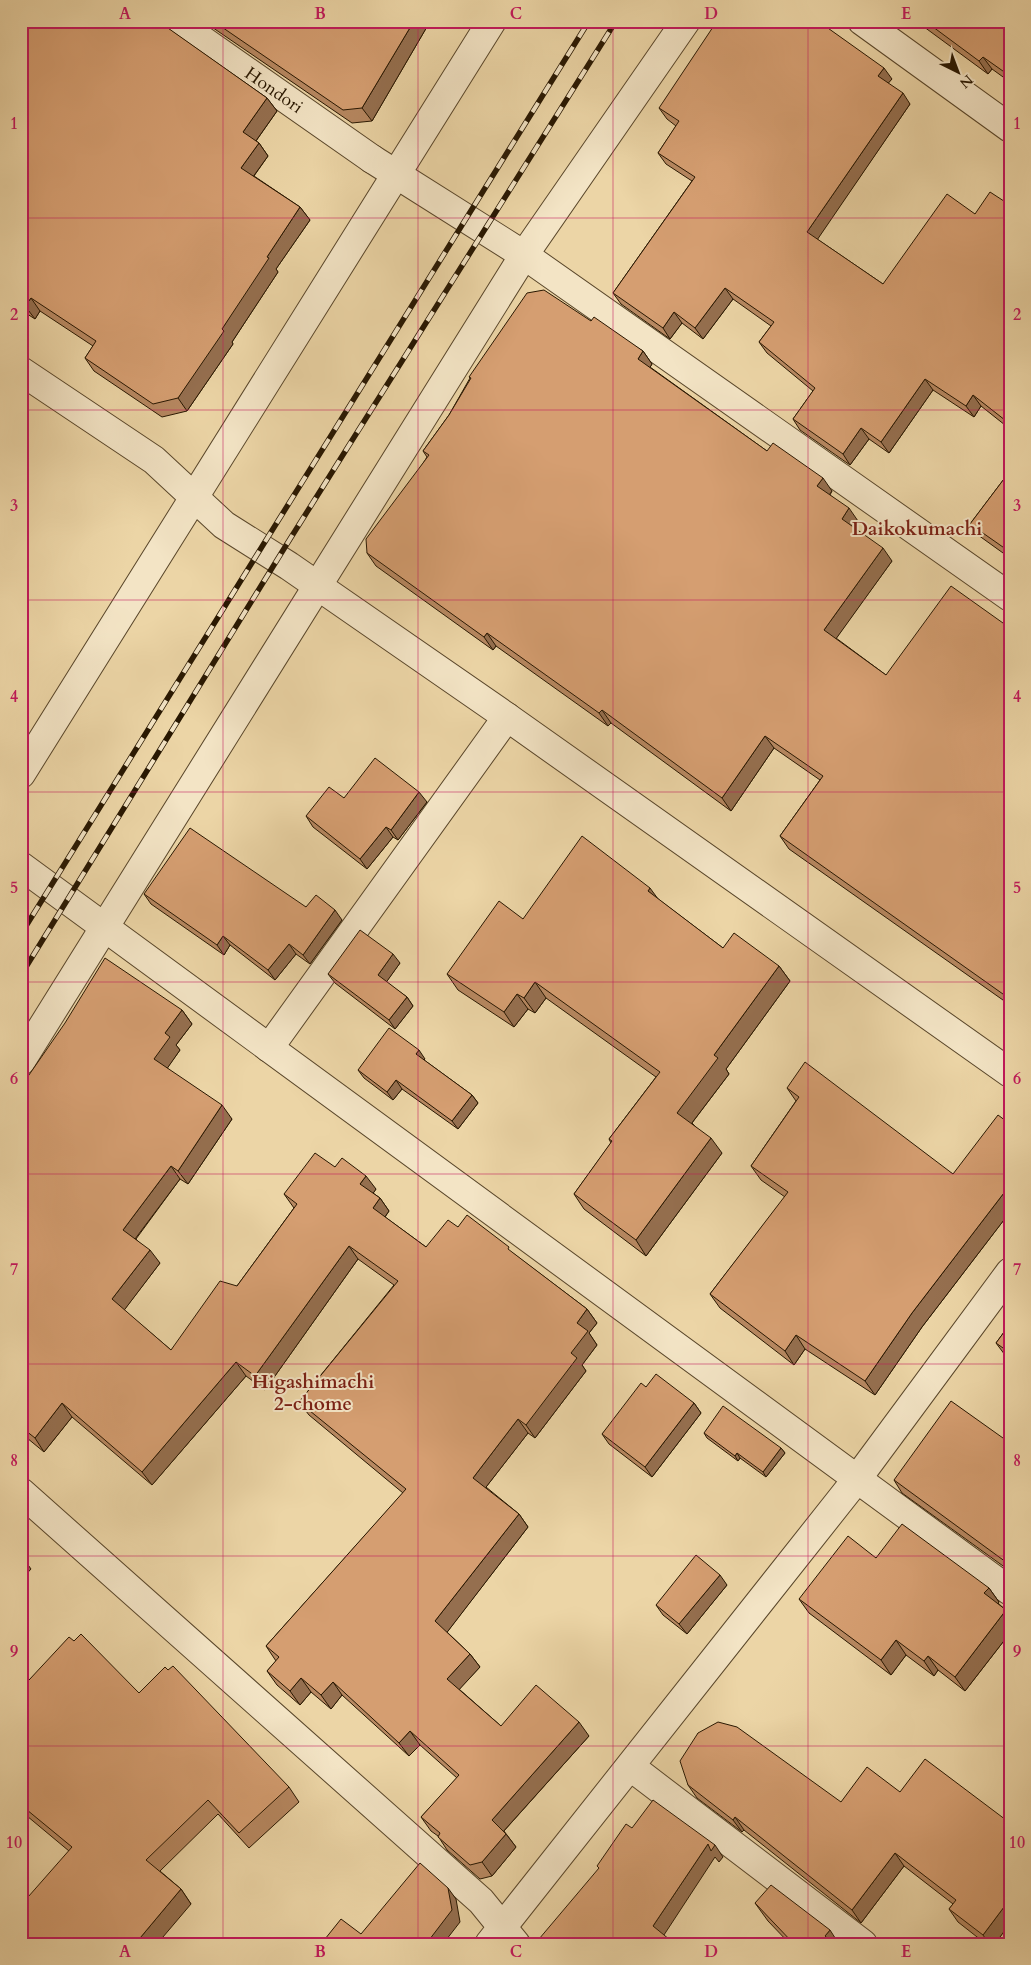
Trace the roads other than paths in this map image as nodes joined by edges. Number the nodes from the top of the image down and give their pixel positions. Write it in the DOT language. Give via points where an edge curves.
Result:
graph roads {
  1 [pos="175,21"];
  2 [pos="492,21"];
  3 [pos="686,21"];
  4 [pos="862,21"];
  5 [pos="1010,128"];
  6 [pos="395,175"];
  7 [pos="524,254"];
  8 [pos="21,371"];
  9 [pos="195,496"];
  10 [pos="317,587"];
  11 [pos="1010,598"];
  12 [pos="507,717"];
  13 [pos="21,774"];
  14 [pos="21,866"];
  15 [pos="106,928"];
  16 [pos="269,1048"];
  17 [pos="21,1061"];
  18 [pos="1010,1073"];
  19 [pos="1010,1272"];
  20 [pos="857,1479"];
  21 [pos="21,1492"];
  22 [pos="1010,1591"];
  23 [pos="631,1767"];
  24 [pos="502,1938"];
  25 [pos="863,1944"];
  1 -- 6 [label="street, Hondori"];
  2 -- 6 [label="street"];
  3 -- 7 [label="street"];
  4 -- 5 [label="street"];
  6 -- 7 [label="street, Hondori"];
  6 -- 9 [label="street"];
  7 -- 10 [label="street"];
  7 -- 11 [label="street, Hondori"];
  8 -- 9 [label="street" via="154,460"];
  9 -- 10 [label="street" via="224,525"];
  9 -- 13 [label="street"];
  10 -- 12 [label="street"];
  10 -- 15 [label="street"];
  12 -- 16 [label="street"];
  12 -- 18 [label="street"];
  14 -- 15 [label="street"];
  15 -- 16 [label="street"];
  15 -- 17 [label="street"];
  16 -- 20 [label="street"];
  19 -- 20 [label="street"];
  20 -- 22 [label="street"];
  20 -- 23 [label="street"];
  21 -- 24 [label="street" via="480,1901"];
  23 -- 24 [label="street"];
  23 -- 25 [label="street"];
}
